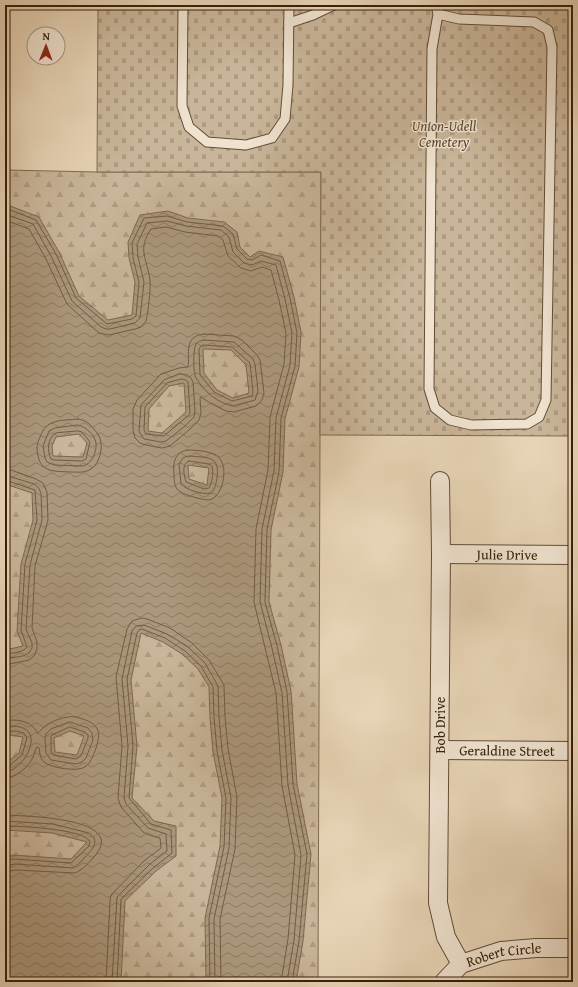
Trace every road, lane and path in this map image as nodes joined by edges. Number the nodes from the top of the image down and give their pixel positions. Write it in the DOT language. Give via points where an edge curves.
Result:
graph roads {
  1 [pos="183,5"];
  2 [pos="289,5"];
  3 [pos="334,5"];
  4 [pos="437,10"];
  5 [pos="289,23"];
  6 [pos="440,481"];
  7 [pos="441,554"];
  8 [pos="573,555"];
  9 [pos="440,750"];
  10 [pos="573,751"];
  11 [pos="573,948"];
  12 [pos="461,964"];
  13 [pos="444,982"];
  1 -- 5 [label="lane" via="182,106 189,127 207,142 246,145 272,138 285,119"];
  2 -- 5 [label="lane"];
  3 -- 5 [label="lane"];
  4 -- 4 [label="lane" via="432,49 429,389 435,408 450,420 472,425 527,424 539,417 546,400 552,47 548,30 534,22 459,19"];
  6 -- 7 [label="street, Bob Drive"];
  7 -- 8 [label="street, Julie Drive"];
  7 -- 9 [label="street, Bob Drive"];
  9 -- 10 [label="street, Geraldine Street"];
  9 -- 12 [label="street, Bob Drive" via="438,903 446,936"];
  11 -- 12 [label="street, Robert Circle" via="501,951"];
  12 -- 13 [label="street, Robert Circle"];
}
